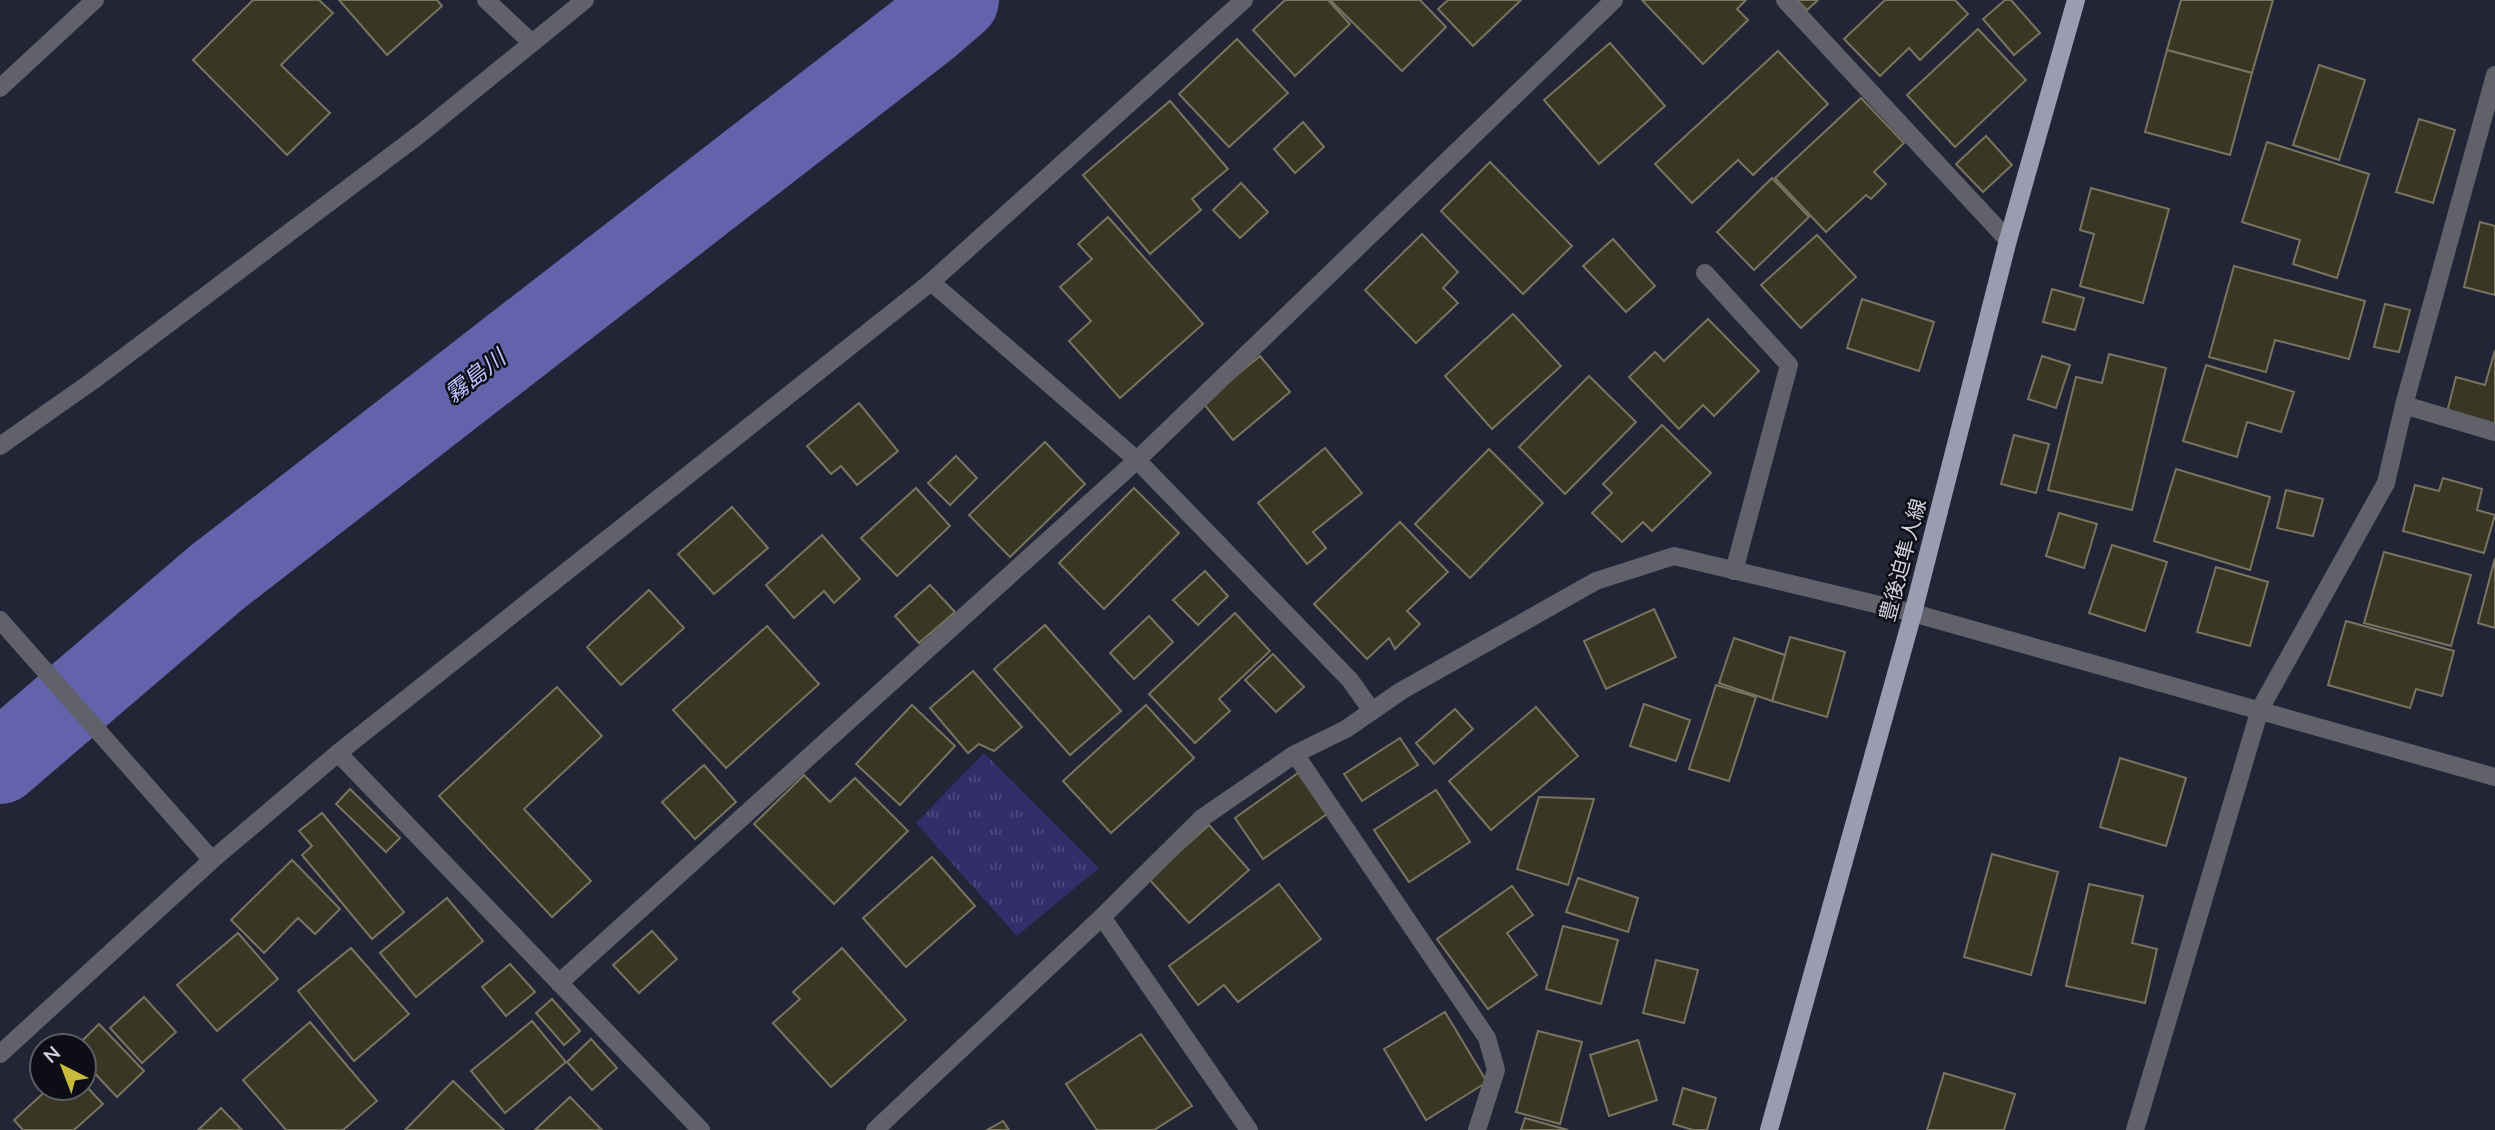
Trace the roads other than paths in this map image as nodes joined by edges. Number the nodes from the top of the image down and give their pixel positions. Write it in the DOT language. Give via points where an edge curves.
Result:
graph roads {
  1 [pos="95,0"];
  2 [pos="486,0"];
  3 [pos="585,0"];
  4 [pos="1244,0"];
  5 [pos="1614,0"];
  6 [pos="1785,0"];
  7 [pos="2076,0"];
  8 [pos="532,43"];
  9 [pos="2495,75"];
  10 [pos="0,88"];
  11 [pos="2008,240"];
  12 [pos="1705,272"];
  13 [pos="931,282"];
  14 [pos="2404,405"];
  15 [pos="2495,432"];
  16 [pos="0,446"];
  17 [pos="1137,460"];
  18 [pos="1734,571"];
  19 [pos="1913,613"];
  20 [pos="0,620"];
  21 [pos="2260,709"];
  22 [pos="1372,711"];
  23 [pos="338,753"];
  24 [pos="1295,754"];
  25 [pos="2495,777"];
  26 [pos="212,860"];
  27 [pos="1102,918"];
  28 [pos="559,983"];
  29 [pos="0,1054"];
  30 [pos="701,1130"];
  31 [pos="875,1130"];
  32 [pos="1250,1130"];
  33 [pos="1477,1130"];
  34 [pos="1769,1130"];
  35 [pos="2135,1130"];
  1 -- 10 [label="street"];
  2 -- 8 [label="street"];
  3 -- 8 [label="street"];
  4 -- 13 [label="street"];
  5 -- 17 [label="street"];
  6 -- 11 [label="street"];
  7 -- 11 [label="main road, 豊後迫隼人線"];
  8 -- 16 [label="street" via="409,142"];
  9 -- 14 [label="street"];
  11 -- 19 [label="main road, 豊後迫隼人線"];
  12 -- 18 [label="street" via="1789,365"];
  13 -- 17 [label="street"];
  13 -- 23 [label="street"];
  14 -- 15 [label="street"];
  14 -- 21 [label="street" via="2386,483"];
  17 -- 22 [label="street" via="1350,680"];
  17 -- 28 [label="street"];
  18 -- 19 [label="street"];
  18 -- 22 [label="street" via="1675,556 1596,581"];
  19 -- 21 [label="street"];
  19 -- 34 [label="main road, 豊後迫隼人線"];
  20 -- 26 [label="street"];
  21 -- 25 [label="street"];
  21 -- 35 [label="street"];
  22 -- 24 [label="street"];
  23 -- 26 [label="street"];
  23 -- 28 [label="street"];
  24 -- 27 [label="street" via="1202,818"];
  24 -- 33 [label="street" via="1487,1038 1496,1070"];
  26 -- 29 [label="street"];
  27 -- 31 [label="street"];
  27 -- 32 [label="street"];
  28 -- 30 [label="street"];
}
